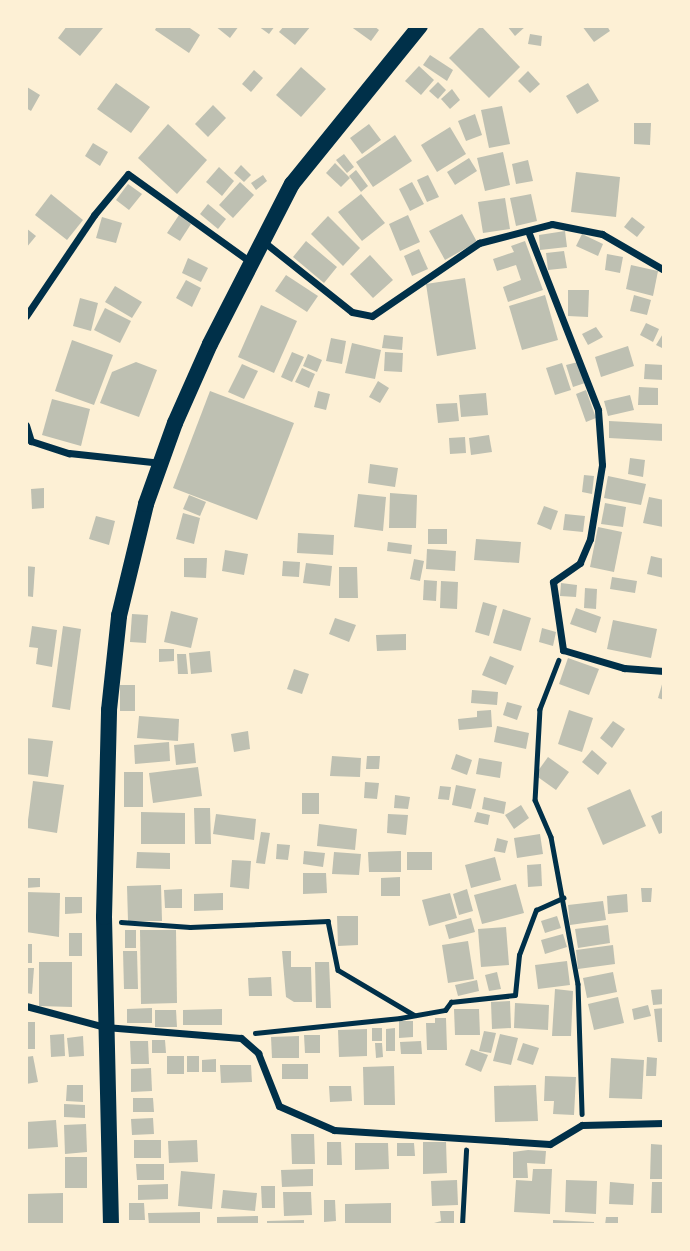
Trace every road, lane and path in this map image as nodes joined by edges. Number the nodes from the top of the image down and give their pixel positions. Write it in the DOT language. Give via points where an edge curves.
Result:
graph roads {
  1 [pos="420,26"];
  2 [pos="528,231"];
  3 [pos="261,239"];
  4 [pos="249,261"];
  5 [pos="664,271"];
  6 [pos="26,316"];
  7 [pos="26,425"];
  8 [pos="161,463"];
  9 [pos="563,650"];
  10 [pos="664,671"];
  11 [pos="563,898"];
  12 [pos="104,917"];
  13 [pos="26,1006"];
  14 [pos="414,1016"];
  15 [pos="105,1027"];
  16 [pos="241,1038"];
  17 [pos="664,1123"];
  18 [pos="582,1125"];
  19 [pos="467,1138"];
  20 [pos="111,1225"];
  21 [pos="462,1225"];
  1 -- 3 [label="main road" via="292,184"];
  2 -- 3 [label="street" via="480,243 372,316 352,312"];
  2 -- 5 [label="street" via="552,224 602,234"];
  2 -- 9 [label="street" via="598,411 602,465 590,539 580,563 553,582"];
  3 -- 4 [label="main road"];
  4 -- 6 [label="street" via="128,174 94,215"];
  4 -- 8 [label="main road"];
  7 -- 8 [label="street" via="31,441 69,453"];
  8 -- 12 [label="main road" via="119,616 108,710"];
  9 -- 10 [label="street" via="624,668"];
  9 -- 11 [label="path" via="540,709 534,800 551,837"];
  11 -- 14 [label="path" via="536,910 519,955 514,995 451,1002 445,1010"];
  11 -- 18 [label="path" via="578,984"];
  12 -- 14 [label="path" via="190,927 328,921 338,970"];
  12 -- 15 [label="main road"];
  13 -- 15 [label="street"];
  14 -- 16 [label="path" via="264,1030"];
  15 -- 16 [label="street"];
  15 -- 20 [label="main road"];
  16 -- 19 [label="street" via="258,1053 279,1106 334,1130"];
  17 -- 18 [label="street"];
  18 -- 19 [label="street" via="550,1144"];
  19 -- 21 [label="path"];
}
